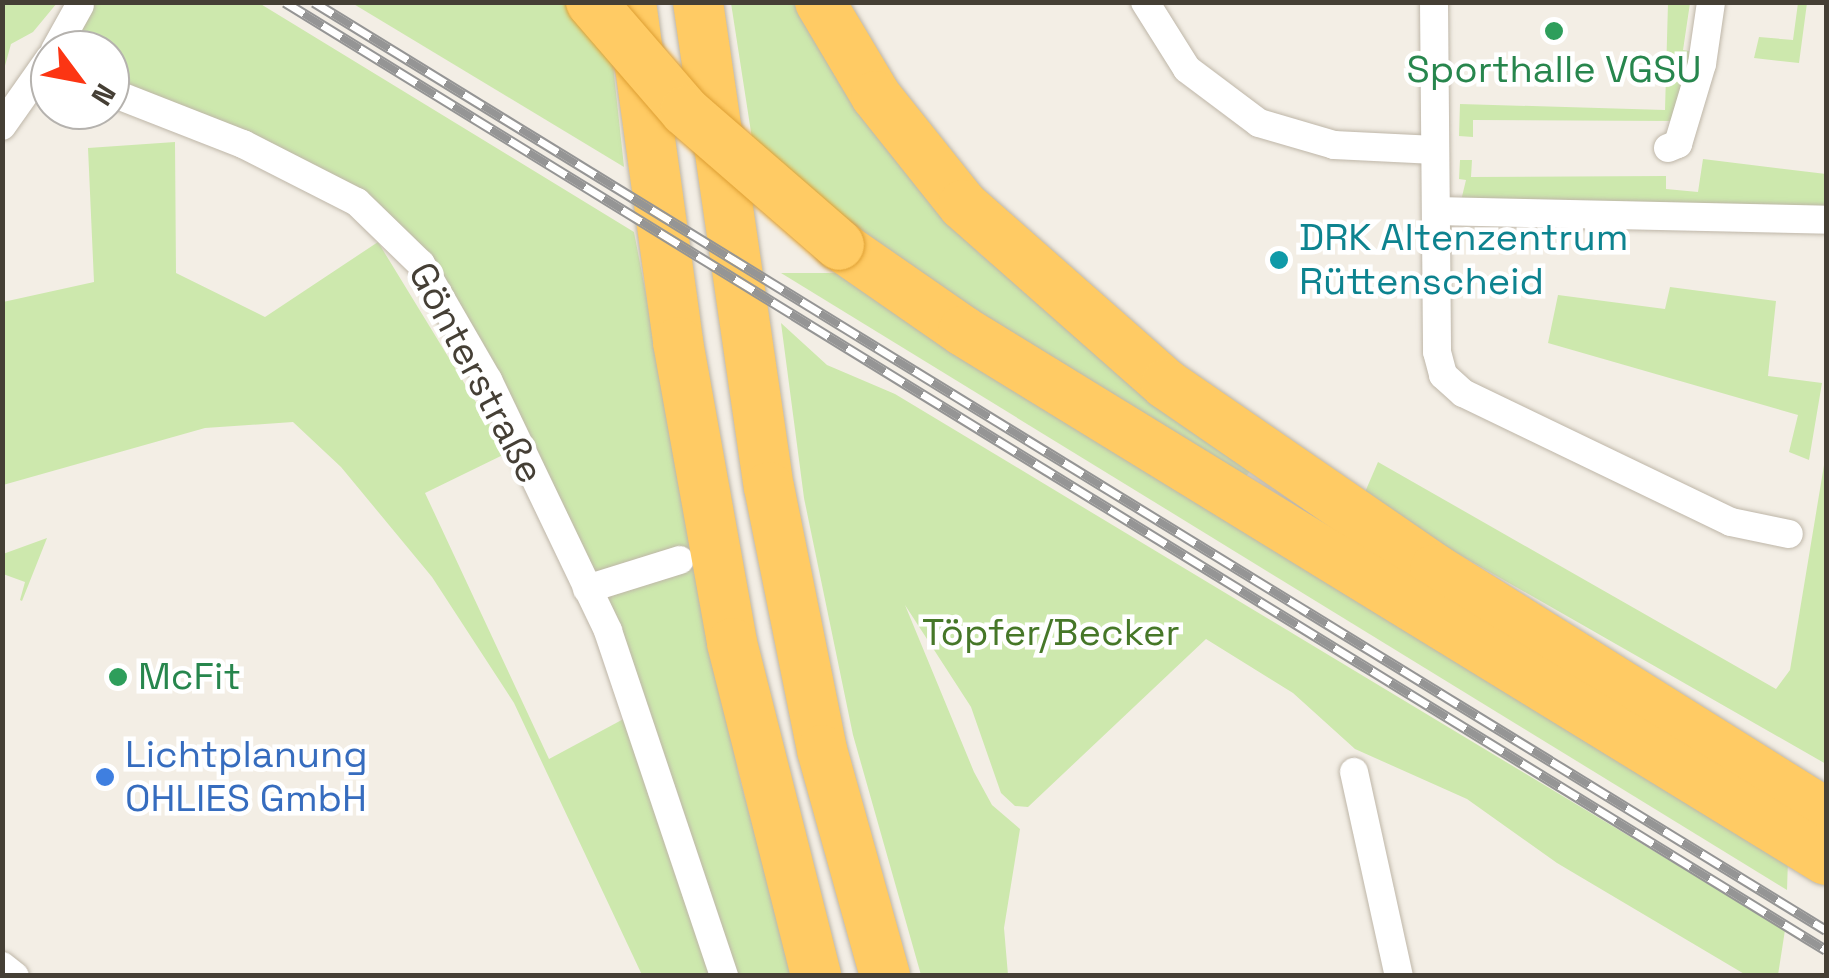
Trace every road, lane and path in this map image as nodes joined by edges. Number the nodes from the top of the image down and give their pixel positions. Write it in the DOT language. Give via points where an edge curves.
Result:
graph roads {
  1 [pos="592,2"];
  2 [pos="631,2"];
  3 [pos="698,2"];
  4 [pos="820,2"];
  5 [pos="1146,2"];
  6 [pos="1434,2"];
  7 [pos="1711,2"];
  8 [pos="80,5"];
  9 [pos="66,30"];
  10 [pos="30,87"];
  11 [pos="130,100"];
  12 [pos="2,126"];
  13 [pos="1668,148"];
  14 [pos="1435,150"];
  15 [pos="1438,211"];
  16 [pos="1826,220"];
  17 [pos="1789,534"];
  18 [pos="680,560"];
  19 [pos="587,589"];
  20 [pos="1354,772"];
  21 [pos="1826,813"];
  22 [pos="1826,860"];
  23 [pos="2,966"];
  24 [pos="15,976"];
  25 [pos="724,976"];
  26 [pos="816,976"];
  27 [pos="885,976"];
  28 [pos="1398,976"];
  1 -- 22 [label="highway, bridge" via="685,111 839,244 963,330"];
  2 -- 26 [label="highway" via="678,342 732,643"];
  3 -- 27 [label="highway" via="768,488 822,750"];
  4 -- 21 [label="highway" via="876,96 964,205 1166,384 1436,568"];
  5 -- 14 [label="street" via="1187,70 1259,123 1334,145"];
  6 -- 14 [label="street"];
  7 -- 13 [label="street" via="1705,56 1678,144"];
  8 -- 9 [label="street"];
  10 -- 12 [label="street"];
  11 -- 19 [label="street, Gönterstraße" via="270,156 391,227 463,331"];
  14 -- 15 [label="street"];
  15 -- 16 [label="street"];
  15 -- 17 [label="street" via="1436,352 1443,375 1462,393 1731,522"];
  18 -- 19 [label="street"];
  19 -- 25 [label="street, Gönterstraße" via="656,762"];
  20 -- 28 [label="street"];
  23 -- 24 [label="street"];
}
